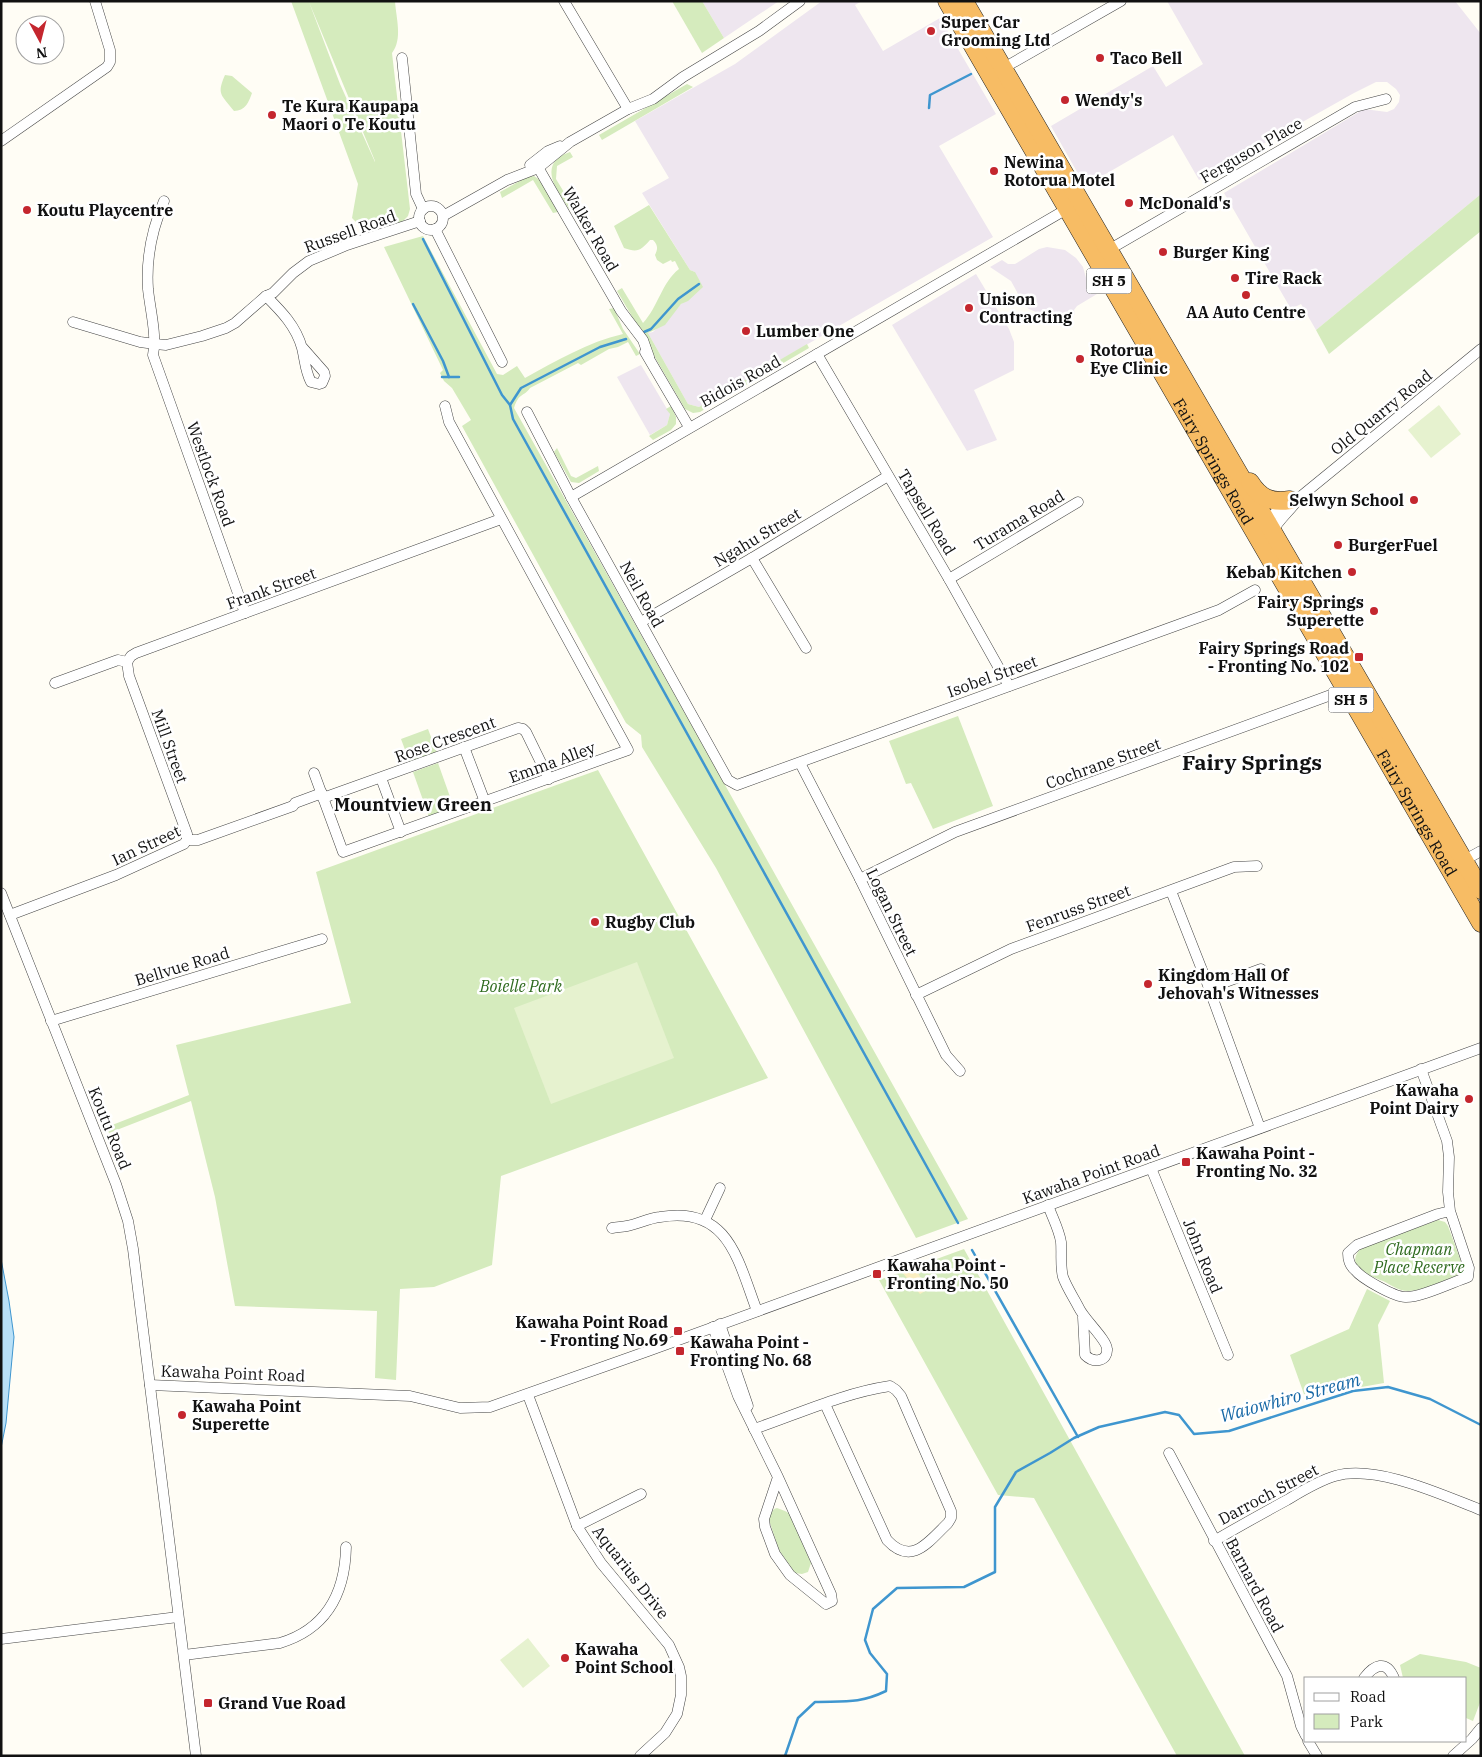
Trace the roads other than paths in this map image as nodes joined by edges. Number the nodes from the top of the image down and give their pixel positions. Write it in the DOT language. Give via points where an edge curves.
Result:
graph roads {
  1 [pos="95,1"];
  2 [pos="564,1"];
  3 [pos="800,1"];
  4 [pos="947,1"];
  5 [pos="964,1"];
  6 [pos="1121,1"];
  7 [pos="402,58"];
  8 [pos="997,72"];
  9 [pos="1386,99"];
  10 [pos="628,109"];
  11 [pos="1,141"];
  12 [pos="536,165"];
  13 [pos="164,202"];
  14 [pos="1073,205"];
  15 [pos="423,209"];
  16 [pos="443,216"];
  17 [pos="420,221"];
  18 [pos="435,229"];
  19 [pos="1101,254"];
  20 [pos="266,296"];
  21 [pos="73,322"];
  22 [pos="155,344"];
  23 [pos="302,347"];
  24 [pos="1481,349"];
  25 [pos="818,354"];
  26 [pos="1172,360"];
  27 [pos="502,362"];
  28 [pos="445,406"];
  29 [pos="527,412"];
  30 [pos="1185,412"];
  31 [pos="689,427"];
  32 [pos="1211,427"];
  33 [pos="1208,452"];
  34 [pos="888,476"];
  35 [pos="571,496"];
  36 [pos="1295,499"];
  37 [pos="1078,502"];
  38 [pos="501,519"];
  39 [pos="1272,527"];
  40 [pos="752,558"];
  41 [pos="949,579"];
  42 [pos="1286,587"];
  43 [pos="1255,590"];
  44 [pos="246,614"];
  45 [pos="641,622"];
  46 [pos="806,648"];
  47 [pos="127,662"];
  48 [pos="55,683"];
  49 [pos="1009,686"];
  50 [pos="1353,687"];
  51 [pos="464,747"];
  52 [pos="800,763"];
  53 [pos="314,773"];
  54 [pos="381,778"];
  55 [pos="549,779"];
  56 [pos="737,786"];
  57 [pos="323,796"];
  58 [pos="486,802"];
  59 [pos="401,832"];
  60 [pos="187,840"];
  61 [pos="1481,850"];
  62 [pos="1456,864"];
  63 [pos="1257,866"];
  64 [pos="860,879"];
  65 [pos="1171,890"];
  66 [pos="1481,890"];
  67 [pos="1,893"];
  68 [pos="10,914"];
  69 [pos="1481,923"];
  70 [pos="322,939"];
  71 [pos="1260,969"];
  72 [pos="1209,988"];
  73 [pos="916,995"];
  74 [pos="51,1021"];
  75 [pos="1478,1048"];
  76 [pos="1421,1069"];
  77 [pos="960,1071"];
  78 [pos="1260,1128"];
  79 [pos="1151,1168"];
  80 [pos="720,1188"];
  81 [pos="1048,1205"];
  82 [pos="1450,1211"];
  83 [pos="705,1220"];
  84 [pos="612,1228"];
  85 [pos="757,1311"];
  86 [pos="1083,1317"];
  87 [pos="716,1326"];
  88 [pos="1228,1355"];
  89 [pos="150,1385"];
  90 [pos="528,1394"];
  91 [pos="825,1404"];
  92 [pos="754,1429"];
  93 [pos="1169,1453"];
  94 [pos="778,1477"];
  95 [pos="641,1494"];
  96 [pos="1481,1510"];
  97 [pos="577,1526"];
  98 [pos="1214,1541"];
  99 [pos="346,1547"];
  100 [pos="178,1617"];
  101 [pos="1,1639"];
  102 [pos="184,1655"];
  103 [pos="1365,1677"];
  104 [pos="1394,1677"];
  105 [pos="1304,1728"];
  106 [pos="1481,1728"];
  107 [pos="1309,1742"];
  108 [pos="196,1756"];
  109 [pos="640,1756"];
  110 [pos="1317,1756"];
  111 [pos="1453,1756"];
  1 -- 11 [label="street" via="110,50 110,62"];
  2 -- 10 [label="street"];
  3 -- 10 [label="street" via="752,36 683,77 660,86"];
  4 -- 8 [label="highway, Fairy Springs Road / SH 5"];
  5 -- 8 [label="highway, Fairy Springs Road / SH 5"];
  6 -- 8 [label="street"];
  7 -- 15 [label="street" via="416,194"];
  8 -- 14 [label="highway, Fairy Springs Road / SH 5"];
  9 -- 19 [label="street, Ferguson Place" via="1355,107"];
  10 -- 12 [label="street"];
  12 -- 16 [label="street"];
  12 -- 31 [label="street, Walker Road" via="621,311 643,340 649,357"];
  13 -- 22 [label="street, Westlock Road" via="156,221 149,267 148,287"];
  14 -- 19 [label="highway, Fairy Springs Road / SH 5"];
  14 -- 25 [label="street, Bidois Road"];
  15 -- 16 [label="street" via="435,206"];
  15 -- 17 [label="street"];
  16 -- 18 [label="street" via="442,224"];
  17 -- 18 [label="street" via="425,228"];
  17 -- 20 [label="street, Russell Road" via="332,250 310,261"];
  18 -- 27 [label="street"];
  19 -- 26 [label="highway, Fairy Springs Road / SH 5"];
  19 -- 30 [label="highway, Fairy Springs Road / SH 5"];
  20 -- 22 [label="street, Russell Road" via="226,328 166,345"];
  20 -- 23 [label="street" via="289,321"];
  21 -- 22 [label="street, Russell Road"];
  22 -- 44 [label="street, Westlock Road" via="153,355 162,384"];
  24 -- 36 [label="street, Old Quarry Road"];
  25 -- 31 [label="street, Bidois Road"];
  25 -- 34 [label="street, Tapsell Road"];
  26 -- 30 [label="highway" via="1173,374 1190,405 1190,410"];
  26 -- 32 [label="highway, Fairy Springs Road / SH 5"];
  28 -- 38 [label="street" via="449,422"];
  29 -- 35 [label="street, Neil Road"];
  30 -- 33 [label="highway, Fairy Springs Road / SH 5"];
  31 -- 35 [label="street, Bidois Road"];
  32 -- 36 [label="highway" via="1229,445 1256,490 1266,499"];
  32 -- 39 [label="highway, Fairy Springs Road / SH 5"];
  33 -- 39 [label="highway, SH 5" via="1224,466 1251,514"];
  33 -- 42 [label="highway, Fairy Springs Road / SH 5"];
  34 -- 40 [label="street, Ngahu Street"];
  34 -- 41 [label="street, Tapsell Road"];
  35 -- 45 [label="street, Neil Road"];
  36 -- 39 [label="street, Old Quarry Road" via="1270,517"];
  37 -- 41 [label="street, Turama Road"];
  38 -- 44 [label="street, Frank Street"];
  38 -- 55 [label="street, Emma Alley" via="628,750"];
  39 -- 42 [label="highway, SH 5" via="1268,541 1283,569"];
  39 -- 50 [label="highway, Fairy Springs Road / SH 5"];
  40 -- 45 [label="street, Ngahu Street"];
  40 -- 46 [label="street"];
  41 -- 49 [label="street, Tapsell Road"];
  42 -- 50 [label="highway, Fairy Springs Road / SH 5"];
  43 -- 49 [label="street, Isobel Street" via="1218,610"];
  44 -- 47 [label="street, Frank Street" via="136,653"];
  45 -- 56 [label="street, Neil Road" via="728,780"];
  47 -- 48 [label="street, Frank Street" via="118,660"];
  47 -- 60 [label="street, Mill Street" via="129,676"];
  49 -- 52 [label="street, Isobel Street"];
  50 -- 62 [label="highway, Fairy Springs Road / SH 5"];
  50 -- 64 [label="street, Cochrane Street" via="955,832"];
  51 -- 54 [label="street, Rose Crescent"];
  51 -- 55 [label="street, Rose Crescent" via="523,729"];
  51 -- 58 [label="street"];
  52 -- 56 [label="street, Isobel Street"];
  52 -- 64 [label="street, Logan Street"];
  53 -- 57 [label="street"];
  54 -- 57 [label="street, Rose Crescent"];
  54 -- 59 [label="street"];
  55 -- 58 [label="street, Emma Alley"];
  57 -- 59 [label="street, Emma Alley" via="343,852"];
  57 -- 60 [label="street, Ian Street" via="295,803 198,840"];
  58 -- 59 [label="street, Emma Alley"];
  60 -- 68 [label="street, Ian Street" via="116,875"];
  61 -- 62 [label="street"];
  62 -- 66 [label="highway, Fairy Springs Road / SH 5"];
  62 -- 69 [label="highway, Fairy Springs Road / SH 5"];
  63 -- 65 [label="street, Fenruss Street" via="1234,867"];
  64 -- 73 [label="street, Logan Street"];
  65 -- 72 [label="street"];
  65 -- 73 [label="street, Fenruss Street" via="1011,948"];
  67 -- 68 [label="street, Koutu Road"];
  68 -- 74 [label="street, Koutu Road"];
  70 -- 74 [label="street, Bellvue Road"];
  71 -- 72 [label="street"];
  72 -- 78 [label="street"];
  73 -- 77 [label="street, Logan Street" via="946,1055"];
  74 -- 89 [label="street, Koutu Road" via="128,1221"];
  75 -- 76 [label="street, Kawaha Point Road"];
  76 -- 78 [label="street, Kawaha Point Road"];
  76 -- 82 [label="street" via="1447,1141"];
  78 -- 79 [label="street, Kawaha Point Road"];
  79 -- 81 [label="street, Kawaha Point Road"];
  79 -- 88 [label="street, John Road"];
  80 -- 83 [label="street"];
  81 -- 85 [label="street, Kawaha Point Road"];
  81 -- 86 [label="street" via="1060,1242 1063,1277"];
  82 -- 82 [label="street" via="1469,1268 1468,1277 1406,1297 1393,1294 1360,1275 1348,1259 1348,1253 1357,1245"];
  83 -- 84 [label="street" via="660,1216"];
  83 -- 85 [label="street" via="728,1240"];
  85 -- 87 [label="street, Kawaha Point Road"];
  87 -- 90 [label="street, Kawaha Point Road"];
  87 -- 92 [label="street" via="738,1396"];
  89 -- 90 [label="street, Kawaha Point Road" via="410,1396 475,1409"];
  89 -- 100 [label="street, Kawaha Point Road"];
  90 -- 97 [label="street, Aquarius Drive"];
  91 -- 91 [label="street" via="890,1386 901,1396 952,1511 948,1523 920,1550 904,1552 888,1540"];
  91 -- 92 [label="street"];
  92 -- 94 [label="street"];
  93 -- 98 [label="street, Barnard Road"];
  94 -- 94 [label="street" via="831,1594 832,1601 826,1604 790,1575 775,1554 764,1518"];
  95 -- 97 [label="street"];
  96 -- 98 [label="street, Darroch Street" via="1389,1477 1352,1473 1316,1483"];
  97 -- 109 [label="street, Aquarius Drive" via="601,1564 668,1645 679,1667 681,1695 677,1714 665,1733"];
  98 -- 105 [label="street, Barnard Road" via="1287,1676"];
  99 -- 102 [label="street" via="339,1591 324,1616 309,1629 280,1642"];
  100 -- 101 [label="street"];
  100 -- 102 [label="street"];
  102 -- 108 [label="street"];
  103 -- 104 [label="street" via="1378,1666 1390,1670"];
  106 -- 111 [label="street"];
  107 -- 110 [label="street"];
}
